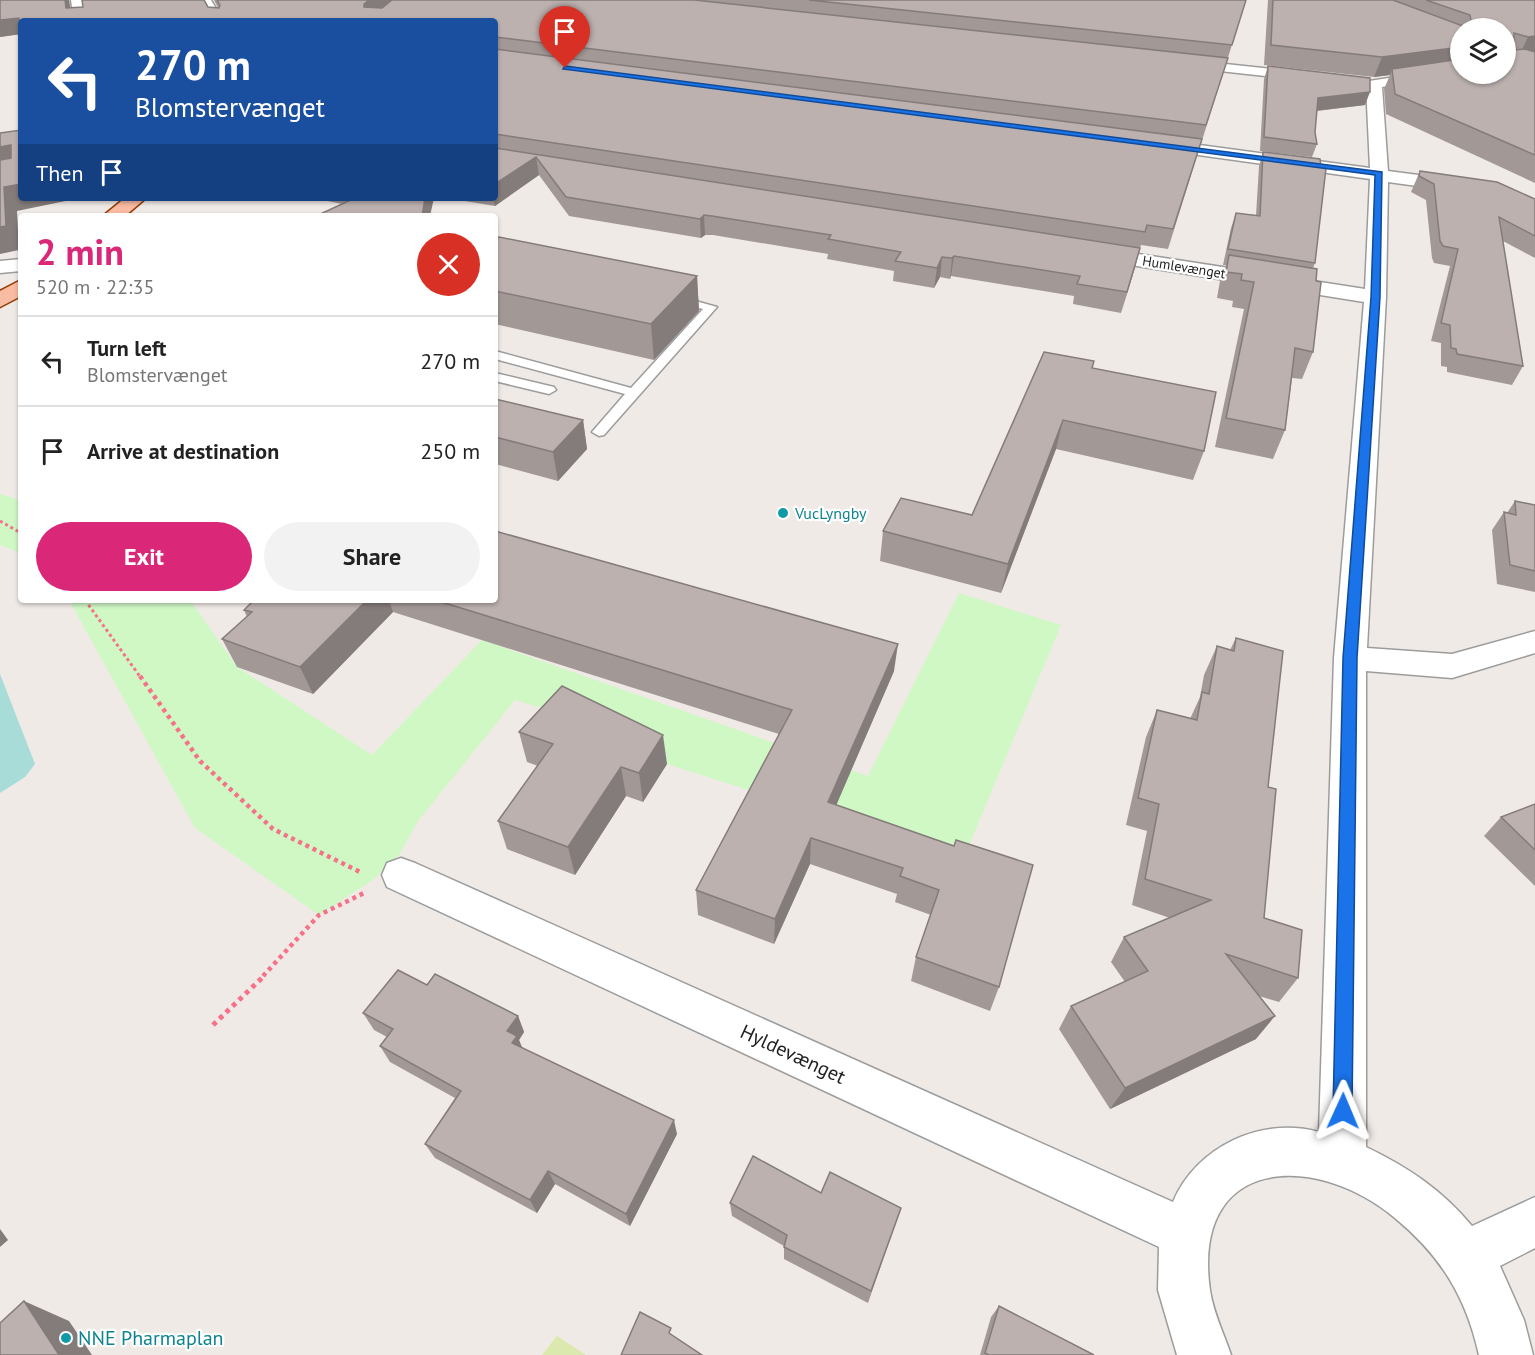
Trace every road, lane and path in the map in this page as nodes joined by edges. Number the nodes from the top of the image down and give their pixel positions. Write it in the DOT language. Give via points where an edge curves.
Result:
graph roads {
  1 [pos="77,0"];
  2 [pos="208,0"];
  3 [pos="80,18"];
  4 [pos="217,18"];
  5 [pos="1160,60"];
  6 [pos="1450,73"];
  7 [pos="1326,79"];
  8 [pos="1134,141"];
  9 [pos="1379,174"];
  10 [pos="133,201"];
  11 [pos="1535,211"];
  12 [pos="116,213"];
  13 [pos="1070,249"];
  14 [pos="18,265"];
  15 [pos="0,267"];
  16 [pos="18,287"];
  17 [pos="665,297"];
  18 [pos="1375,297"];
  19 [pos="0,302"];
  20 [pos="498,356"];
  21 [pos="498,378"];
  22 [pos="549,390"];
  23 [pos="634,393"];
  24 [pos="599,432"];
  25 [pos="0,522"];
  26 [pos="18,531"];
  27 [pos="87,603"];
  28 [pos="1535,642"];
  29 [pos="1350,658"];
  30 [pos="401,875"];
  31 [pos="213,1025"];
  32 [pos="1342,1159"];
  33 [pos="1535,1222"];
  34 [pos="1185,1233"];
  35 [pos="1465,1256"];
  36 [pos="1204,1355"];
  37 [pos="1506,1355"];
  1 -- 3 [label="street"];
  2 -- 4 [label="lane"];
  5 -- 7 [label="street"];
  6 -- 9 [label="street" via="1368,84"];
  8 -- 9 [label="street"];
  9 -- 11 [label="street" via="1494,191"];
  9 -- 18 [label="street"];
  10 -- 12 [label="main road"];
  13 -- 18 [label="street, Humlevænget"];
  14 -- 15 [label="street"];
  16 -- 19 [label="main road"];
  17 -- 23 [label="lane" via="711,307"];
  18 -- 29 [label="street"];
  20 -- 23 [label="lane"];
  21 -- 22 [label="lane"];
  23 -- 24 [label="lane"];
  25 -- 26 [label="path"];
  27 -- 30 [label="path" via="200,761 273,829 374,879"];
  28 -- 29 [label="street" via="1452,666"];
  29 -- 32 [label="street"];
  30 -- 31 [label="path" via="319,915 281,959"];
  30 -- 34 [label="street, Hyldevænget"];
  32 -- 34 [label="street" via="1288,1149 1241,1159 1205,1187"];
  32 -- 35 [label="street" via="1386,1180 1428,1213"];
  33 -- 35 [label="street"];
  34 -- 36 [label="street" via="1184,1290"];
  35 -- 37 [label="street" via="1502,1327"];
}
